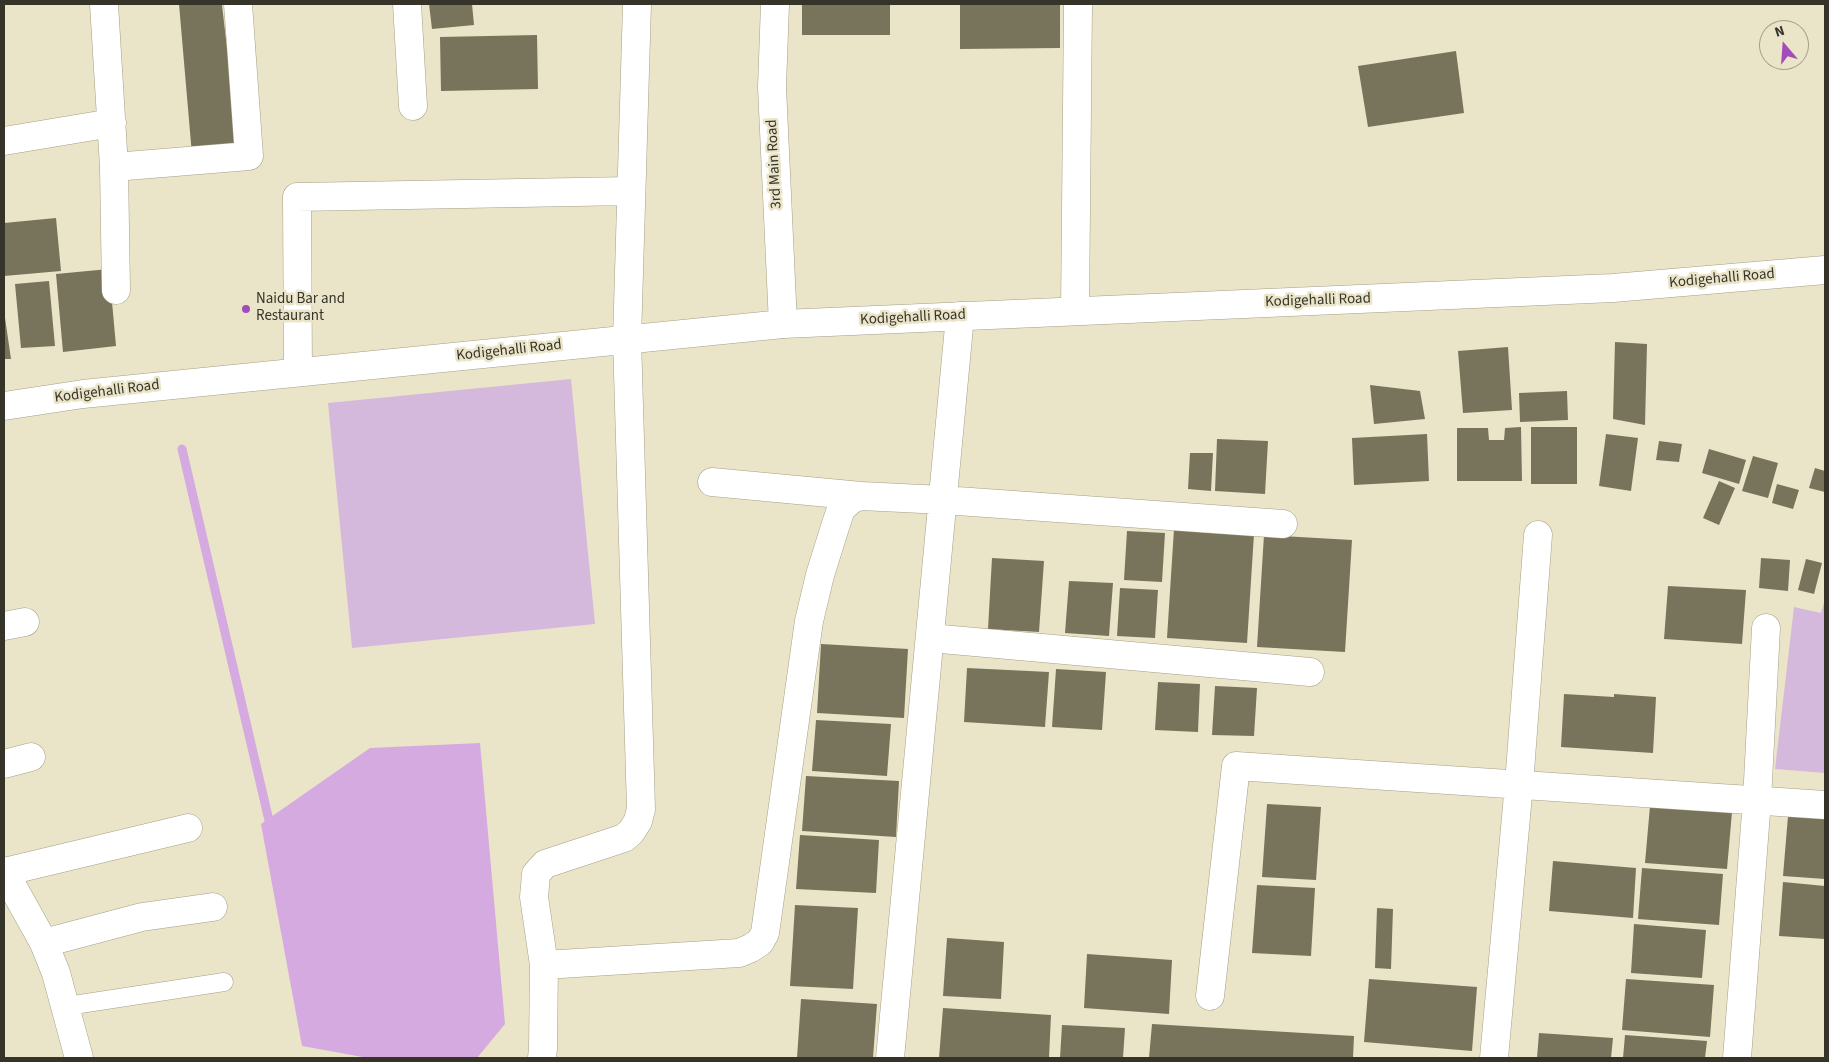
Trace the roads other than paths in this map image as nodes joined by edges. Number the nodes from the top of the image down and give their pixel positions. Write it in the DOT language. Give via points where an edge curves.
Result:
graph roads {
  1 [pos="104,4"];
  2 [pos="238,4"];
  3 [pos="407,4"];
  4 [pos="637,4"];
  5 [pos="775,4"];
  6 [pos="1078,4"];
  7 [pos="413,106"];
  8 [pos="112,123"];
  9 [pos="4,141"];
  10 [pos="114,167"];
  11 [pos="631,191"];
  12 [pos="1825,270"];
  13 [pos="116,290"];
  14 [pos="1075,311"];
  15 [pos="960,316"];
  16 [pos="784,324"];
  17 [pos="627,339"];
  18 [pos="298,372"];
  19 [pos="4,406"];
  20 [pos="712,482"];
  21 [pos="861,496"];
  22 [pos="943,500"];
  23 [pos="1283,524"];
  24 [pos="1538,535"];
  25 [pos="1766,628"];
  26 [pos="930,638"];
  27 [pos="1310,672"];
  28 [pos="31,757"];
  29 [pos="4,764"];
  30 [pos="1519,784"];
  31 [pos="1757,800"];
  32 [pos="1825,805"];
  33 [pos="188,828"];
  34 [pos="6,881"];
  35 [pos="213,907"];
  36 [pos="44,943"];
  37 [pos="544,966"];
  38 [pos="224,982"];
  39 [pos="1210,996"];
  40 [pos="65,1008"];
  41 [pos="79,1058"];
  42 [pos="542,1058"];
  43 [pos="890,1058"];
  44 [pos="1494,1058"];
  45 [pos="1737,1058"];
  1 -- 8 [label="street"];
  2 -- 10 [label="street" via="249,156"];
  3 -- 7 [label="street"];
  4 -- 11 [label="street"];
  5 -- 16 [label="street, 3rd Main Road" via="772,88"];
  6 -- 14 [label="street"];
  8 -- 9 [label="street"];
  8 -- 10 [label="street"];
  10 -- 13 [label="street"];
  11 -- 17 [label="street"];
  11 -- 18 [label="street" via="297,197"];
  12 -- 14 [label="street, Kodigehalli Road" via="1613,288"];
  14 -- 15 [label="street, Kodigehalli Road"];
  15 -- 16 [label="street, Kodigehalli Road"];
  15 -- 22 [label="street"];
  16 -- 17 [label="street, Kodigehalli Road"];
  17 -- 18 [label="street, Kodigehalli Road"];
  17 -- 37 [label="street" via="641,809 638,821 624,838 545,864 536,874 534,897"];
  18 -- 19 [label="street, Kodigehalli Road" via="83,394"];
  20 -- 21 [label="street"];
  21 -- 22 [label="street"];
  21 -- 37 [label="street" via="841,509 809,621 765,933 760,942 739,953"];
  22 -- 23 [label="street"];
  22 -- 26 [label="street"];
  24 -- 30 [label="street"];
  25 -- 31 [label="street"];
  26 -- 27 [label="street"];
  26 -- 43 [label="street"];
  28 -- 29 [label="street"];
  30 -- 31 [label="street"];
  30 -- 39 [label="street" via="1236,766"];
  30 -- 44 [label="street"];
  31 -- 32 [label="street"];
  31 -- 45 [label="street"];
  33 -- 34 [label="street"];
  34 -- 36 [label="street"];
  35 -- 36 [label="street" via="142,917"];
  36 -- 40 [label="street"];
  37 -- 42 [label="street"];
  38 -- 40 [label="lane"];
  40 -- 41 [label="street"];
}
